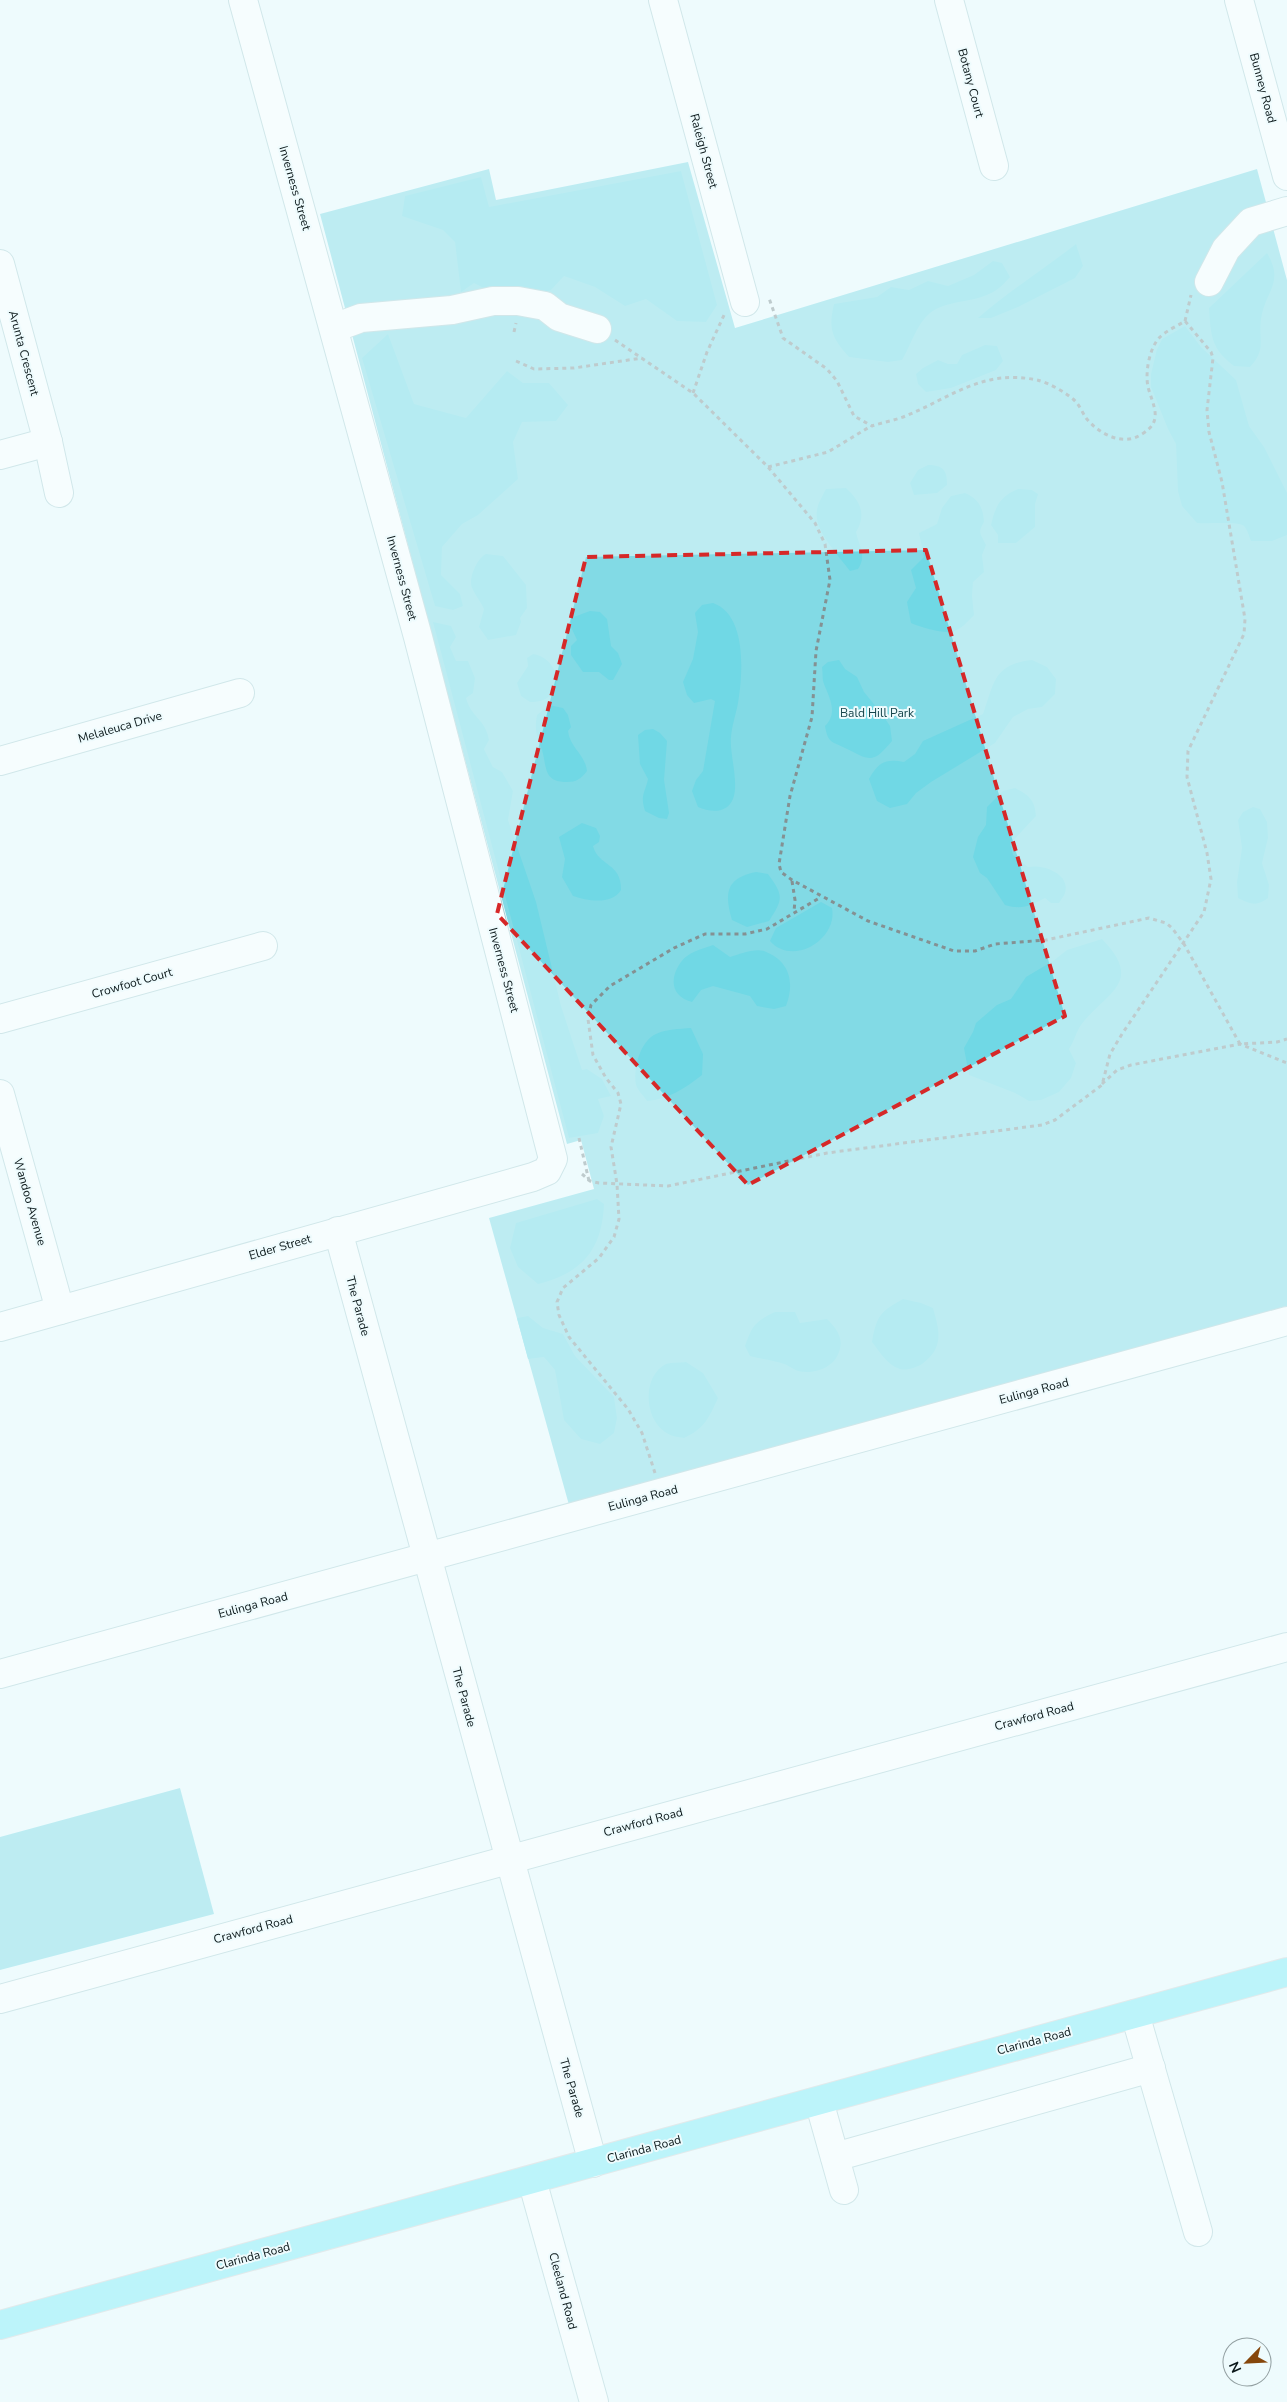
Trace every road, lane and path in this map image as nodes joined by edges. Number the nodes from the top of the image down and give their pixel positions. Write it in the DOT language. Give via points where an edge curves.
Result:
graph roads {
  1 [pos="243,0"];
  2 [pos="663,0"];
  3 [pos="949,0"];
  4 [pos="1239,0"];
  5 [pos="994,166"];
  6 [pos="1287,176"];
  7 [pos="1287,211"];
  8 [pos="0,264"];
  9 [pos="1199,288"];
  10 [pos="745,301"];
  11 [pos="1185,321"];
  12 [pos="334,328"];
  13 [pos="597,329"];
  14 [pos="642,358"];
  15 [pos="516,361"];
  16 [pos="693,393"];
  17 [pos="872,426"];
  18 [pos="48,442"];
  19 [pos="0,455"];
  20 [pos="768,468"];
  21 [pos="59,493"];
  22 [pos="240,693"];
  23 [pos="0,761"];
  24 [pos="792,880"];
  25 [pos="822,897"];
  26 [pos="794,912"];
  27 [pos="1184,944"];
  28 [pos="264,946"];
  29 [pos="0,1019"];
  30 [pos="1287,1039"];
  31 [pos="1240,1044"];
  32 [pos="1287,1063"];
  33 [pos="1102,1085"];
  34 [pos="0,1094"];
  35 [pos="578,1138"];
  36 [pos="553,1159"];
  37 [pos="582,1174"];
  38 [pos="590,1182"];
  39 [pos="617,1184"];
  40 [pos="338,1231"];
  41 [pos="60,1310"];
  42 [pos="1287,1321"];
  43 [pos="0,1327"];
  44 [pos="661,1492"];
  45 [pos="426,1557"];
  46 [pos="1287,1646"];
  47 [pos="0,1674"];
  48 [pos="508,1859"];
  49 [pos="1287,1972"];
  50 [pos="0,1999"];
  51 [pos="1136,2014"];
  52 [pos="1151,2068"];
  53 [pos="819,2100"];
  54 [pos="835,2157"];
  55 [pos="592,2163"];
  56 [pos="532,2180"];
  57 [pos="844,2190"];
  58 [pos="1198,2232"];
  59 [pos="0,2325"];
  60 [pos="594,2402"];
  1 -- 12 [label="street, Inverness Street"];
  2 -- 10 [label="street, Raleigh Street"];
  3 -- 5 [label="street, Botany Court"];
  4 -- 6 [label="street, Bunney Road"];
  7 -- 9 [label="street" via="1251,222 1226,249"];
  8 -- 18 [label="street, Arunta Crescent"];
  9 -- 11 [label="path"];
  10 -- 16 [label="path" via="726,314 706,352"];
  10 -- 17 [label="path" via="783,338 826,370 837,382 854,416"];
  11 -- 17 [label="path" via="1160,337 1153,346 1147,372 1156,408 1154,423 1135,438 1122,440 1107,436 1086,418 1073,399 1039,380 1020,377 975,382 907,415"];
  11 -- 27 [label="path" via="1213,358 1207,410 1209,432 1222,482 1245,619 1244,634 1187,756 1187,777 1211,879 1204,912"];
  12 -- 13 [label="street" via="361,318 452,310 493,301 518,301 544,306 559,317"];
  12 -- 36 [label="street, Inverness Street"];
  13 -- 14 [label="path"];
  14 -- 15 [label="path" via="574,368 534,369"];
  14 -- 16 [label="path"];
  16 -- 20 [label="path"];
  17 -- 20 [label="path" via="828,452"];
  18 -- 19 [label="street"];
  18 -- 21 [label="street, Arunta Crescent"];
  20 -- 24 [label="path" via="815,524 825,544 830,580 816,651 812,717 790,796 779,864 782,872"];
  22 -- 23 [label="street, Melaleuca Drive"];
  24 -- 25 [label="path"];
  24 -- 26 [label="path"];
  25 -- 26 [label="path"];
  25 -- 27 [label="path" via="868,921 954,951 1046,940 1149,918 1166,923"];
  26 -- 39 [label="path" via="767,929 745,934 705,934 674,948 610,986 591,1005 588,1019 594,1056 618,1093 621,1104 611,1147"];
  27 -- 31 [label="path"];
  27 -- 33 [label="path" via="1110,1054"];
  28 -- 29 [label="street, Crowfoot Court"];
  30 -- 31 [label="path"];
  31 -- 32 [label="path"];
  31 -- 33 [label="path" via="1130,1065 1117,1070"];
  33 -- 39 [label="path" via="1055,1120 1042,1125 827,1153 668,1186"];
  34 -- 41 [label="street, Wandoo Avenue"];
  35 -- 38 [label="path"];
  36 -- 40 [label="street, Elder Street" via="547,1170 533,1177"];
  37 -- 38 [label="path"];
  38 -- 39 [label="path"];
  39 -- 44 [label="path" via="619,1219 614,1237 599,1258 563,1288 557,1302 568,1336 628,1409 642,1433"];
  40 -- 41 [label="street, Elder Street"];
  40 -- 45 [label="street, The Parade"];
  41 -- 43 [label="street, Elder Street"];
  42 -- 44 [label="street, Eulinga Road"];
  44 -- 45 [label="street, Eulinga Road"];
  45 -- 47 [label="street, Eulinga Road"];
  45 -- 48 [label="street, The Parade"];
  46 -- 48 [label="street, Crawford Road"];
  48 -- 50 [label="street, Crawford Road"];
  48 -- 55 [label="street, The Parade"];
  49 -- 51 [label="main road, Clarinda Road"];
  51 -- 52 [label="street"];
  51 -- 53 [label="main road, Clarinda Road"];
  52 -- 54 [label="street"];
  52 -- 58 [label="street"];
  53 -- 54 [label="street"];
  53 -- 55 [label="main road, Clarinda Road"];
  54 -- 57 [label="street"];
  55 -- 56 [label="main road, Clarinda Road"];
  56 -- 59 [label="main road, Clarinda Road"];
  56 -- 60 [label="street, Cleeland Road"];
}
